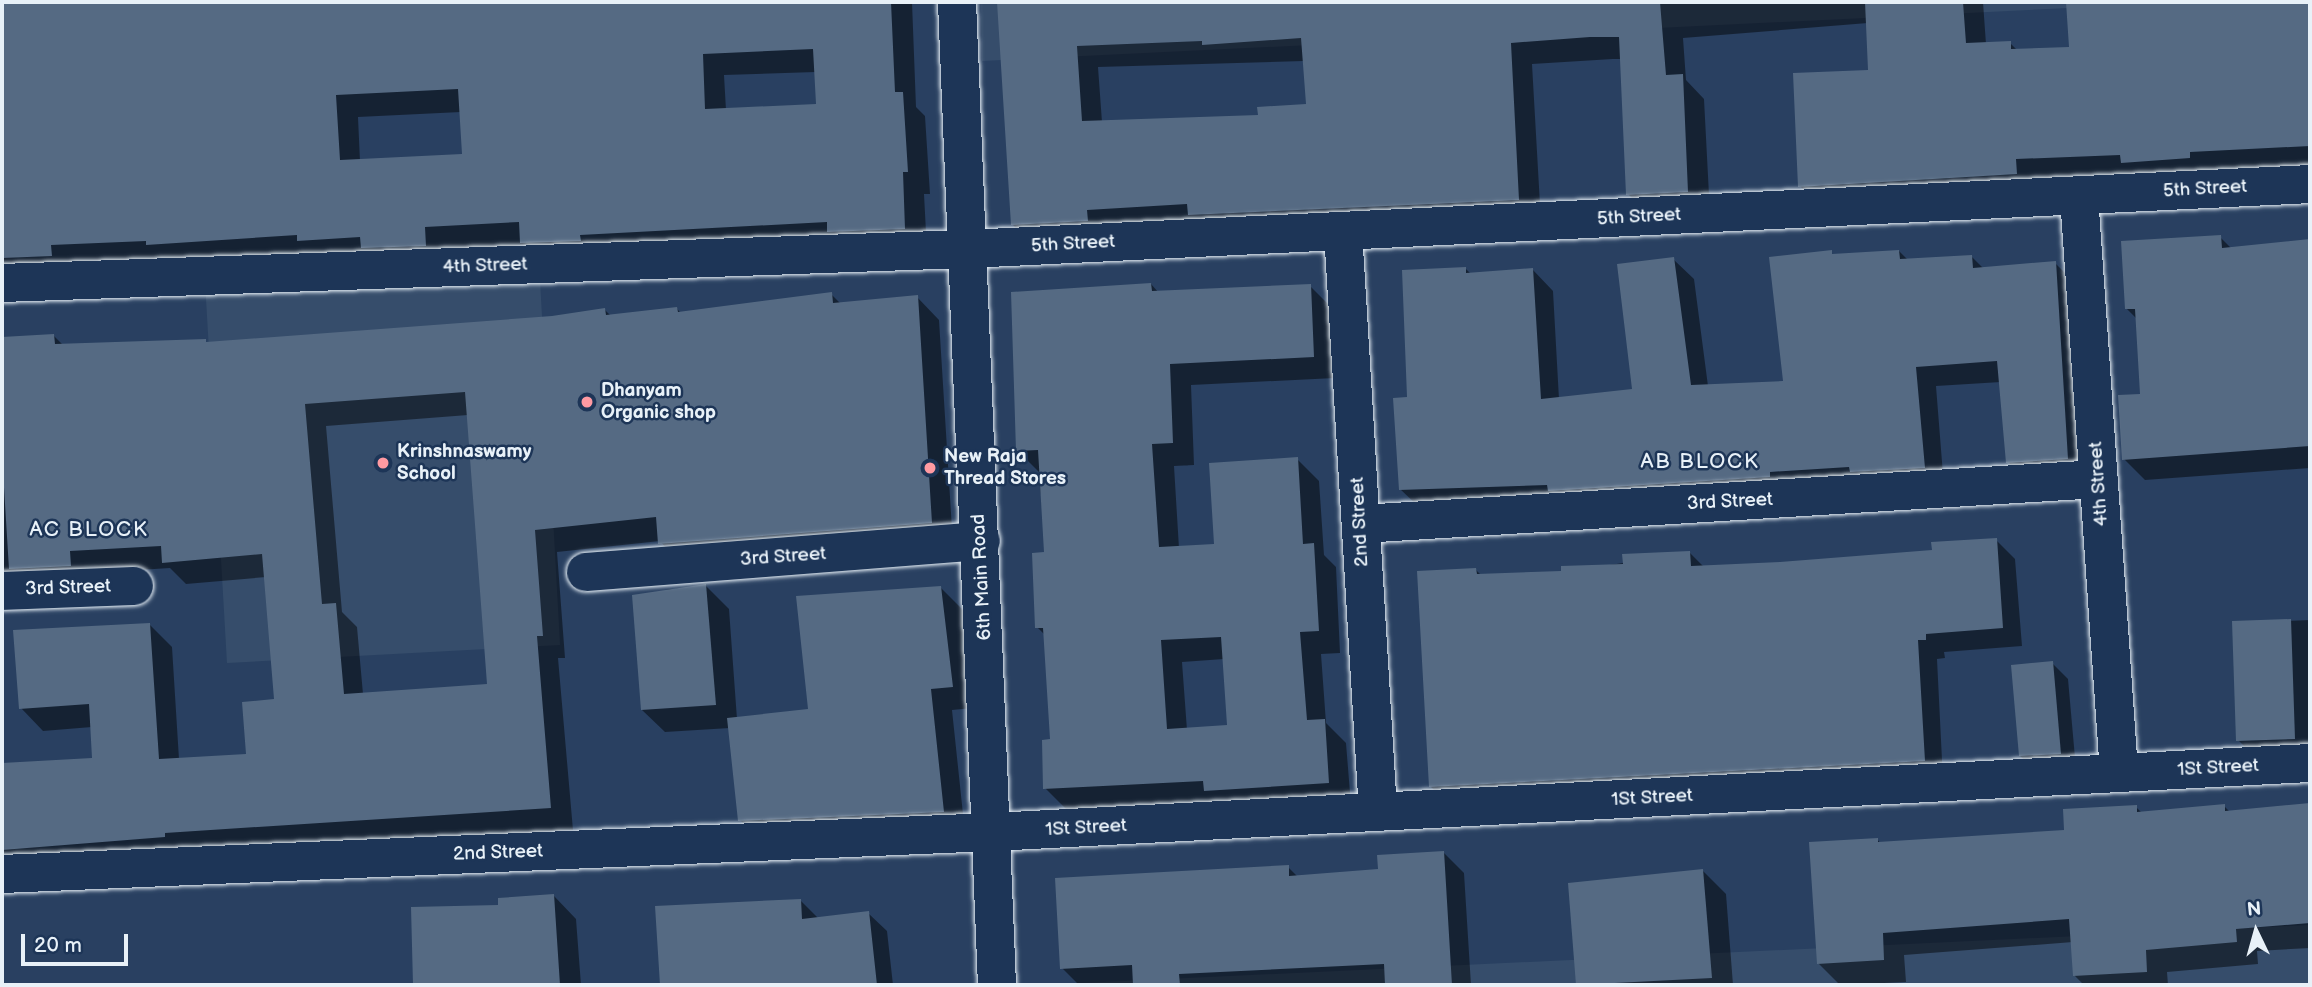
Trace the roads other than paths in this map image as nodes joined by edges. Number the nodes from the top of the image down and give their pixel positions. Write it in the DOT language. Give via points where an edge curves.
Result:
graph roads {
  1 [pos="957,2"];
  2 [pos="2310,184"];
  3 [pos="2079,195"];
  4 [pos="1343,231"];
  5 [pos="968,249"];
  6 [pos="2,283"];
  7 [pos="2099,479"];
  8 [pos="1360,524"];
  9 [pos="981,541"];
  10 [pos="586,572"];
  11 [pos="134,586"];
  12 [pos="2,591"];
  13 [pos="2310,763"];
  14 [pos="2119,774"];
  15 [pos="1378,812"];
  16 [pos="993,832"];
  17 [pos="2,874"];
  18 [pos="997,985"];
  1 -- 5 [label="street, 6th Main Road"];
  2 -- 3 [label="street, 5th Street"];
  3 -- 4 [label="street, 5th Street"];
  3 -- 7 [label="street, 4th Street"];
  4 -- 5 [label="street, 5th Street"];
  4 -- 8 [label="street, 2nd Street"];
  5 -- 6 [label="street, 4th Street"];
  5 -- 9 [label="street, 6th Main Road"];
  7 -- 8 [label="street, 3rd Street"];
  7 -- 14 [label="street, 4th Street"];
  8 -- 15 [label="street, 2nd Street"];
  9 -- 10 [label="street, 3rd Street"];
  9 -- 16 [label="street, 6th Main Road"];
  11 -- 12 [label="street, 3rd Street"];
  13 -- 14 [label="street, 1St Street"];
  14 -- 15 [label="street, 1St Street"];
  15 -- 16 [label="street, 1St Street"];
  16 -- 17 [label="street, 2nd Street"];
  16 -- 18 [label="street, 6th Main Road"];
}
